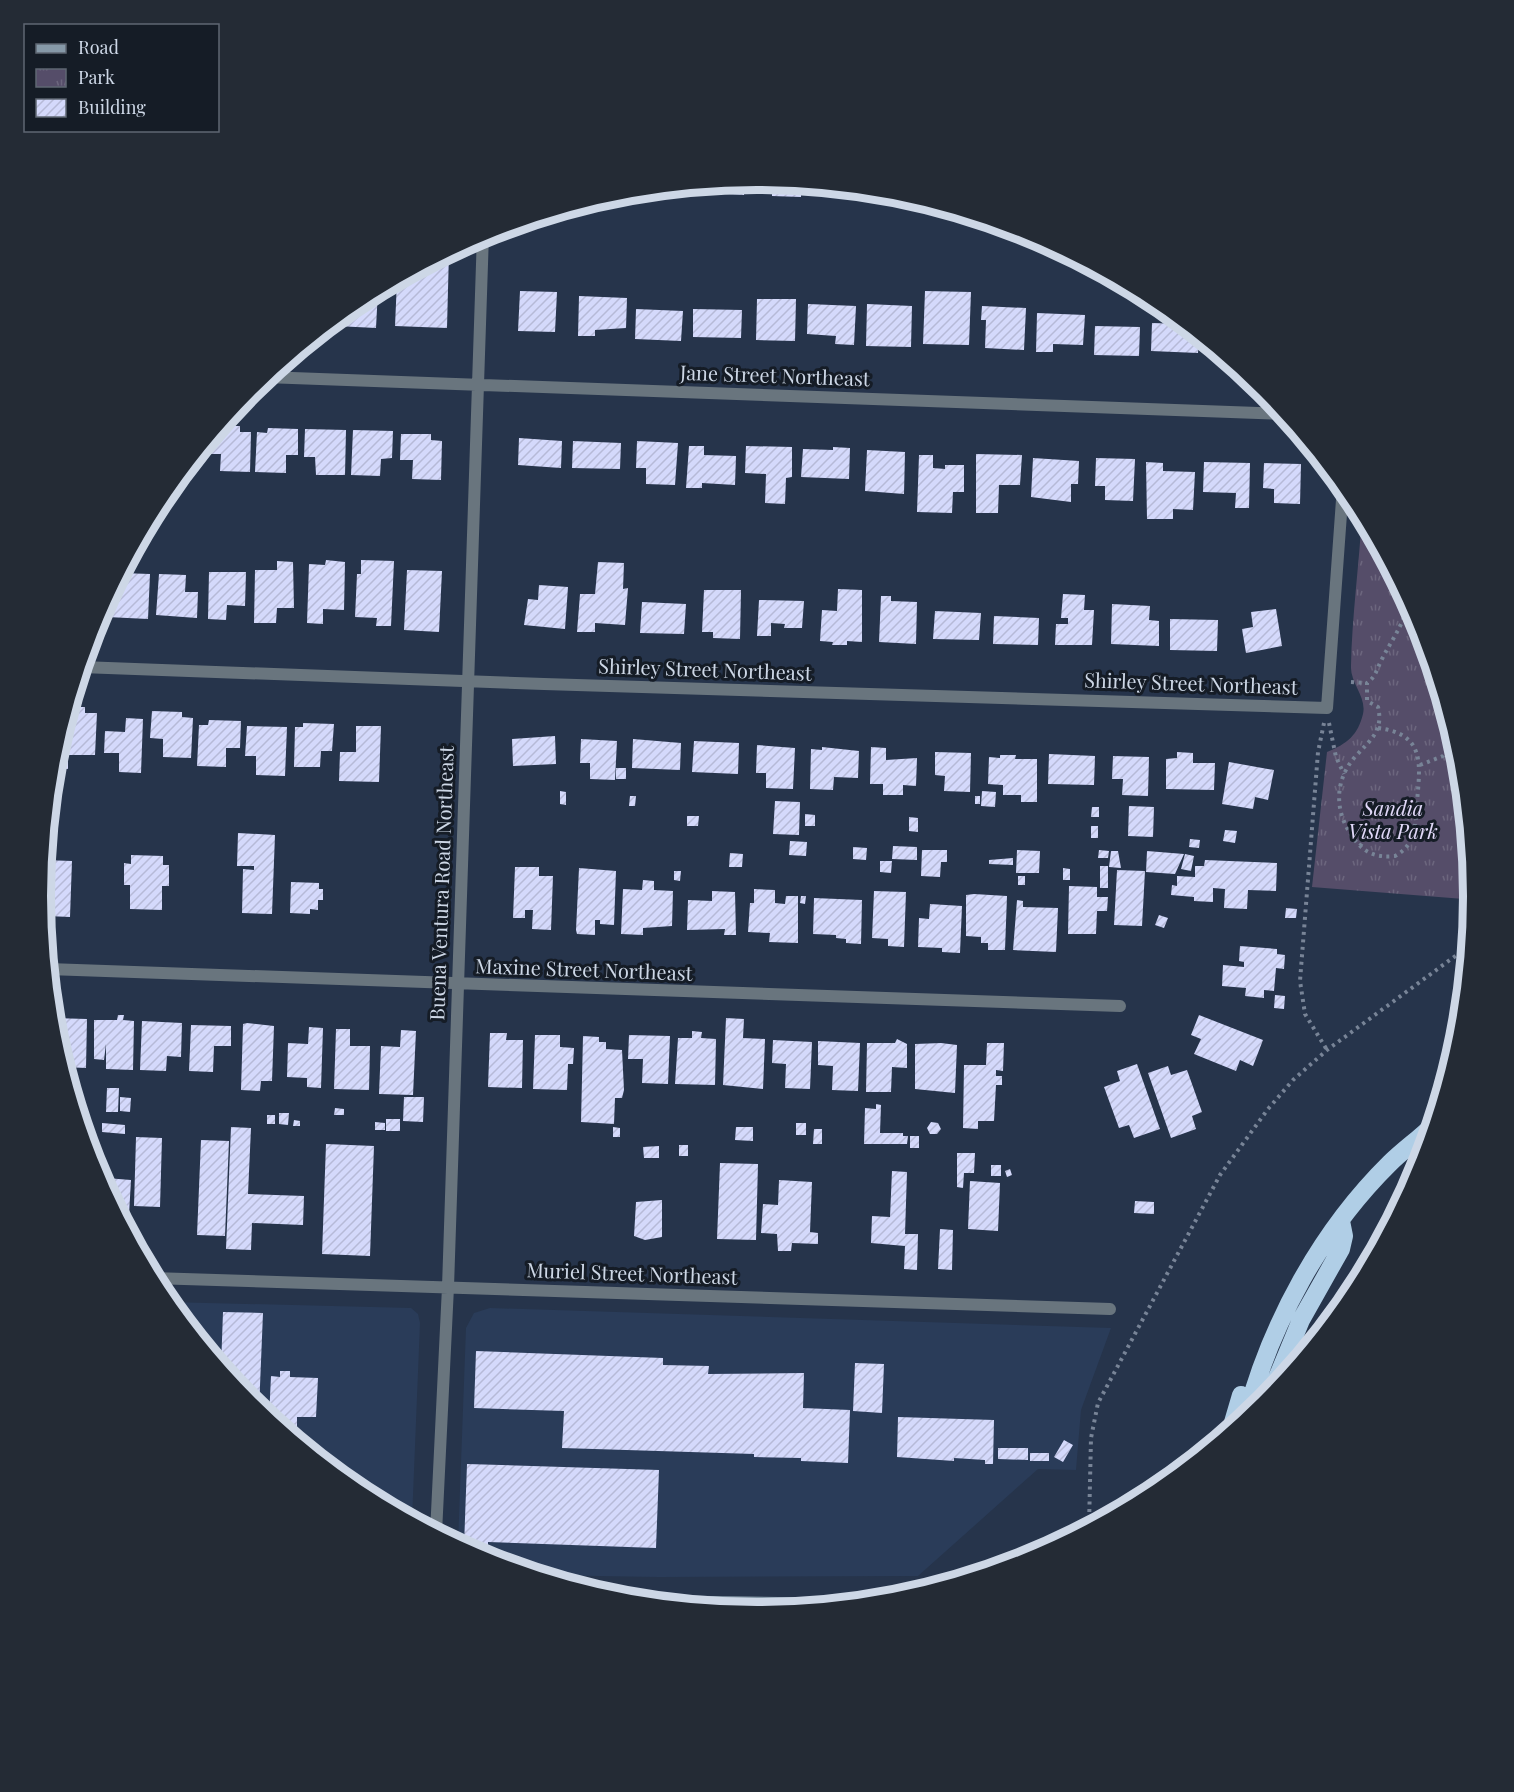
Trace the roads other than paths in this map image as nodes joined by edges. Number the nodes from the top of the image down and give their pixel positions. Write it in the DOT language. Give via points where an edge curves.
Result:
graph roads {
  1 [pos="483,246"];
  2 [pos="279,377"];
  3 [pos="478,384"];
  4 [pos="1272,414"];
  5 [pos="1342,501"];
  6 [pos="89,667"];
  7 [pos="469,682"];
  8 [pos="55,969"];
  9 [pos="458,985"];
  10 [pos="1120,1006"];
  11 [pos="1421,1136"];
  12 [pos="1341,1221"];
  13 [pos="164,1278"];
  14 [pos="448,1287"];
  15 [pos="1110,1309"];
  16 [pos="1281,1368"];
  17 [pos="1251,1399"];
  18 [pos="1235,1415"];
  19 [pos="436,1524"];
  1 -- 3 [label="street, Buena Ventura Road Northeast"];
  2 -- 3 [label="street, Jane Street Northeast"];
  3 -- 4 [label="street, Jane Street Northeast"];
  3 -- 7 [label="street, Buena Ventura Road Northeast"];
  5 -- 7 [label="street, Shirley Street Northeast" via="1327,708"];
  6 -- 7 [label="street, Shirley Street Northeast"];
  7 -- 9 [label="street, Buena Ventura Road Northeast"];
  8 -- 9 [label="street, Maxine Street Northeast"];
  9 -- 10 [label="street, Maxine Street Northeast"];
  9 -- 14 [label="street, Buena Ventura Road Northeast"];
  11 -- 12 [label="highway" via="1392,1161"];
  12 -- 16 [label="highway" via="1341,1250 1301,1320"];
  12 -- 17 [label="highway" via="1289,1304"];
  12 -- 18 [label="highway" via="1319,1232 1282,1293 1250,1364"];
  13 -- 14 [label="street, Muriel Street Northeast"];
  14 -- 15 [label="street, Muriel Street Northeast"];
  14 -- 19 [label="street, Buena Ventura Road Northeast"];
}
